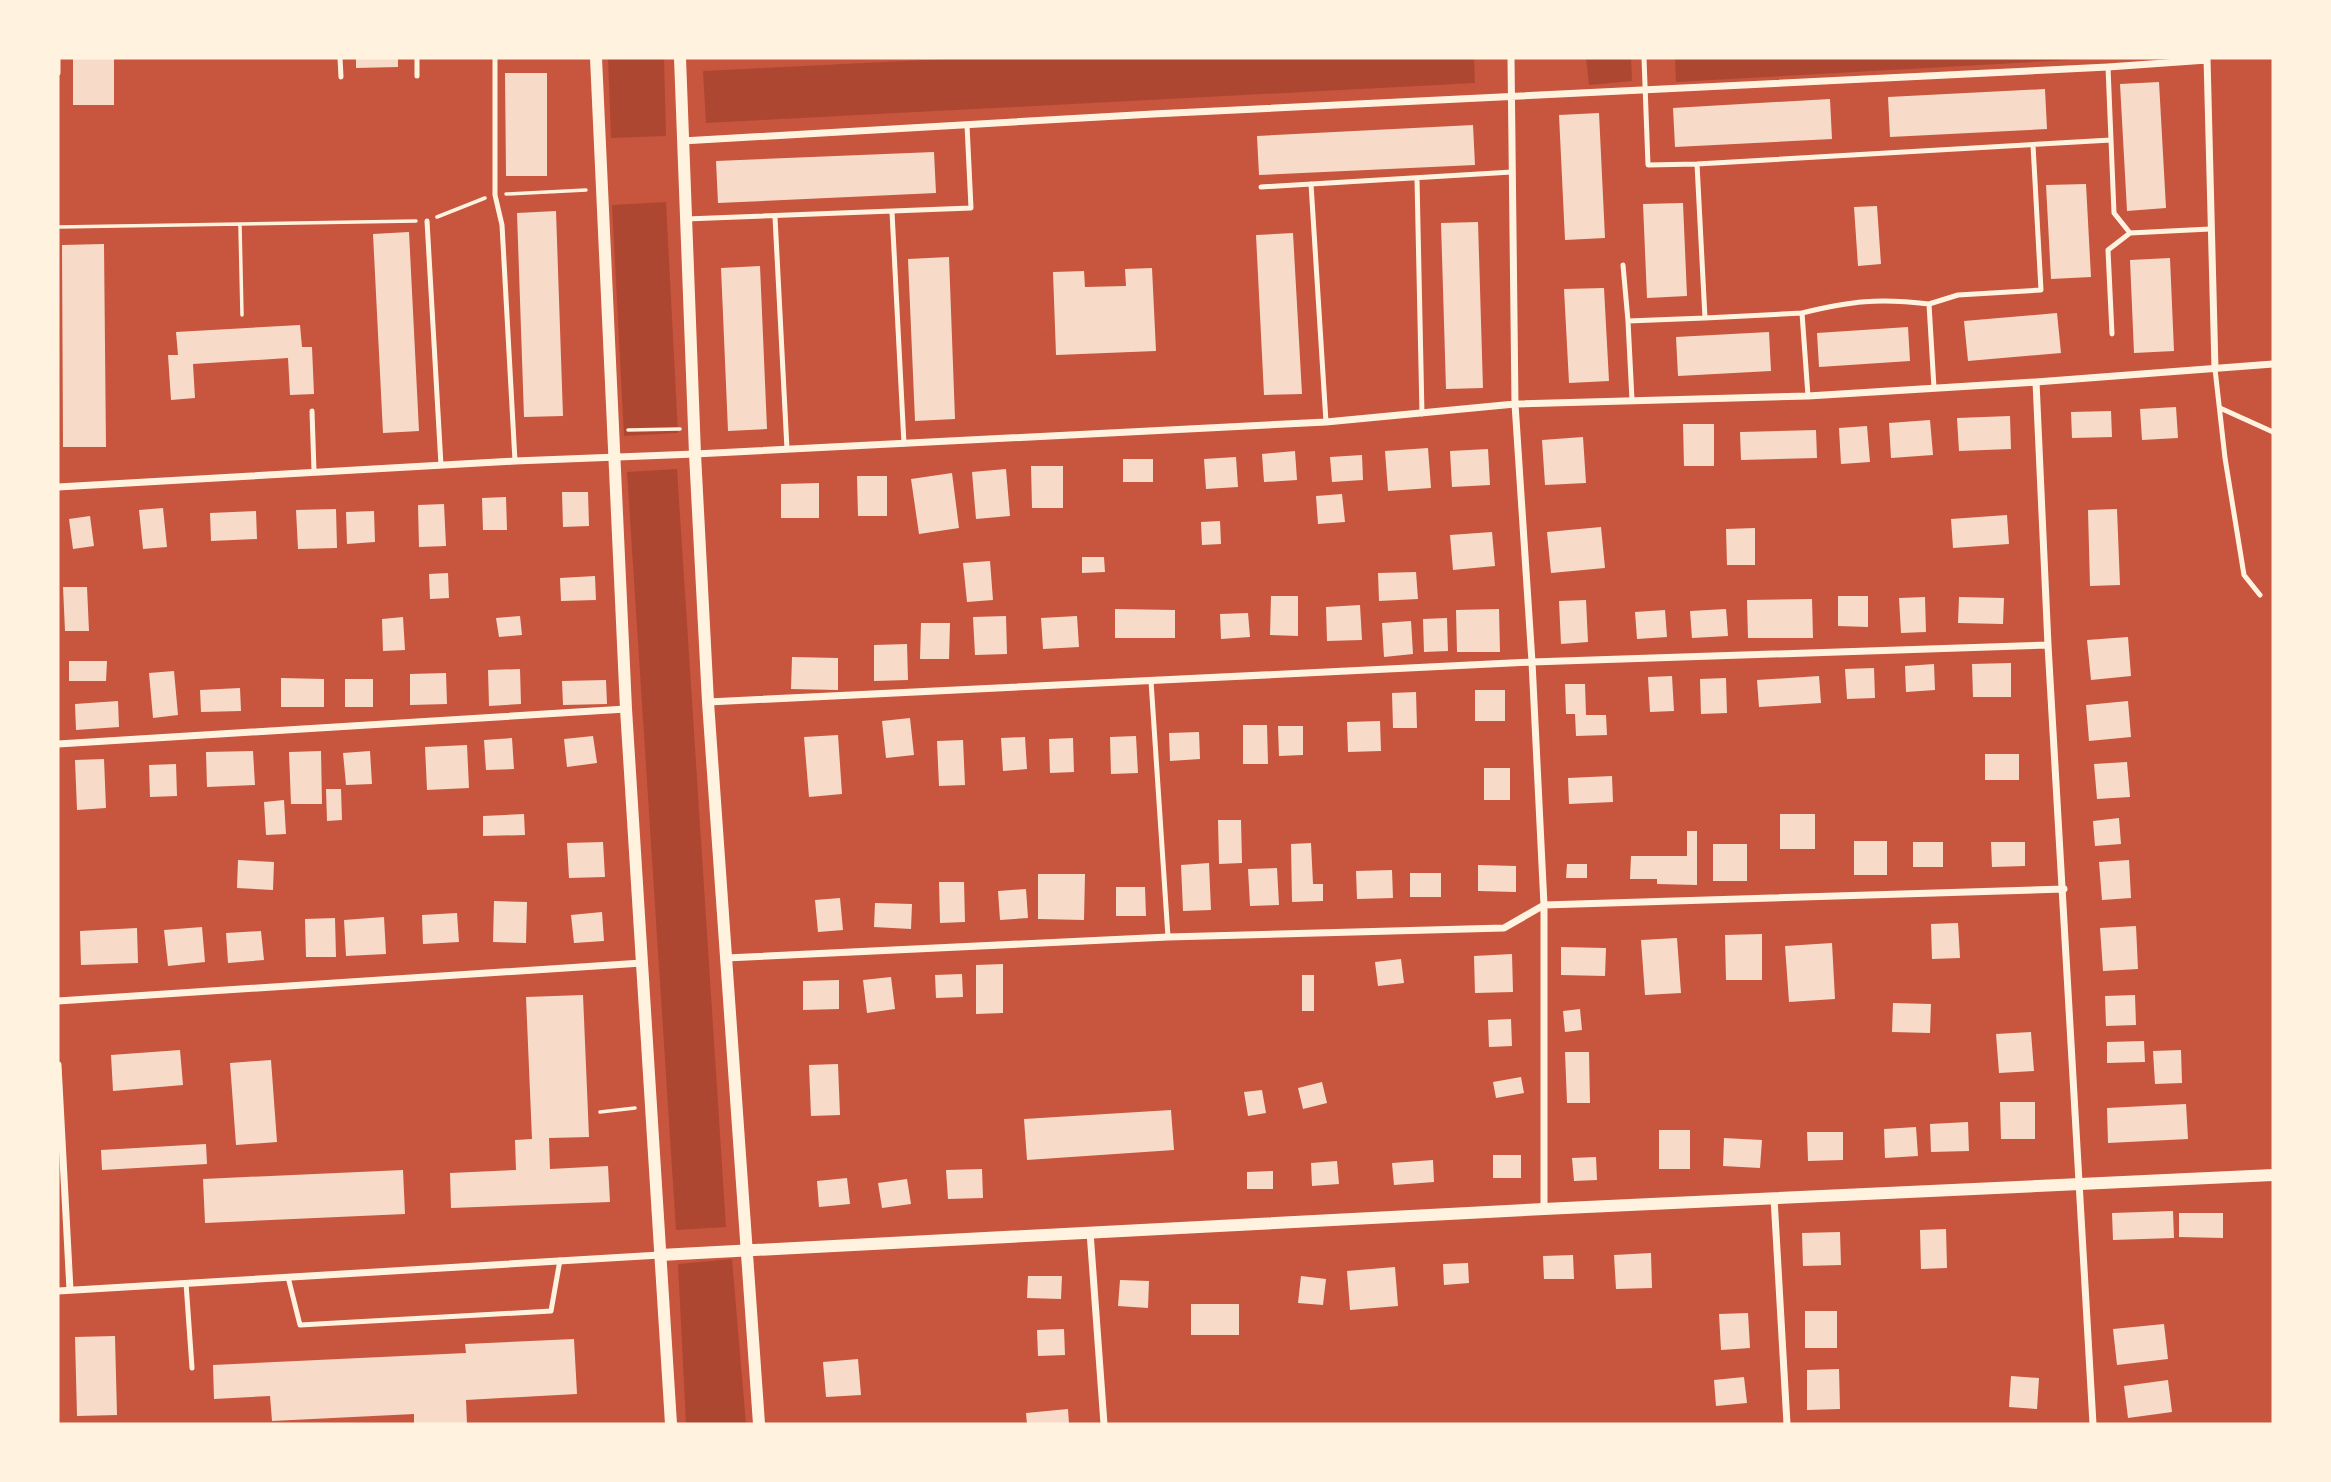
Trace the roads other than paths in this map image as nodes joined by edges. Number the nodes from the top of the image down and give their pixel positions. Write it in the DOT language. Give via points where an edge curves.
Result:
graph roads {
  1 [pos="58,58"];
  2 [pos="340,58"];
  3 [pos="416,58"];
  4 [pos="495,58"];
  5 [pos="596,58"];
  6 [pos="680,58"];
  7 [pos="1511,58"];
  8 [pos="1644,58"];
  9 [pos="2207,59"];
  10 [pos="2108,67"];
  11 [pos="58,73"];
  12 [pos="417,76"];
  13 [pos="341,77"];
  14 [pos="1646,90"];
  15 [pos="1511,98"];
  16 [pos="967,125"];
  17 [pos="2111,140"];
  18 [pos="682,141"];
  19 [pos="2033,145"];
  20 [pos="1697,164"];
  21 [pos="1512,172"];
  22 [pos="1417,179"];
  23 [pos="1311,184"];
  24 [pos="1261,187"];
  25 [pos="892,212"];
  26 [pos="775,217"];
  27 [pos="685,219"];
  28 [pos="427,221"];
  29 [pos="2210,229"];
  30 [pos="2130,233"];
  31 [pos="1623,265"];
  32 [pos="1929,304"];
  33 [pos="1802,313"];
  34 [pos="1705,318"];
  35 [pos="1628,321"];
  36 [pos="2112,334"];
  37 [pos="2273,364"];
  38 [pos="2215,369"];
  39 [pos="2036,382"];
  40 [pos="1934,388"];
  41 [pos="1808,396"];
  42 [pos="1632,400"];
  43 [pos="1515,404"];
  44 [pos="2220,408"];
  45 [pos="312,411"];
  46 [pos="1422,414"];
  47 [pos="1326,422"];
  48 [pos="2273,432"];
  49 [pos="904,444"];
  50 [pos="787,449"];
  51 [pos="695,454"];
  52 [pos="613,458"];
  53 [pos="515,461"];
  54 [pos="440,465"];
  55 [pos="314,471"];
  56 [pos="58,487"];
  57 [pos="2260,595"];
  58 [pos="2048,645"];
  59 [pos="1532,662"];
  60 [pos="1151,681"];
  61 [pos="708,702"];
  62 [pos="626,709"];
  63 [pos="58,744"];
  64 [pos="2064,889"];
  65 [pos="1544,905"];
  66 [pos="1168,937"];
  67 [pos="726,958"];
  68 [pos="643,963"];
  69 [pos="58,1001"];
  70 [pos="58,1065"];
  71 [pos="2273,1175"];
  72 [pos="2081,1184"];
  73 [pos="1774,1198"];
  74 [pos="1544,1209"];
  75 [pos="1090,1232"];
  76 [pos="745,1249"];
  77 [pos="660,1255"];
  78 [pos="560,1261"];
  79 [pos="289,1277"];
  80 [pos="186,1283"];
  81 [pos="70,1290"];
  82 [pos="58,1291"];
  83 [pos="192,1368"];
  84 [pos="671,1424"];
  85 [pos="759,1424"];
  86 [pos="1104,1424"];
  87 [pos="1787,1424"];
  88 [pos="2093,1424"];
  1 -- 11 [label="lane"];
  2 -- 13 [label="lane"];
  3 -- 12 [label="lane"];
  4 -- 53 [label="lane" via="495,195 502,225"];
  5 -- 52 [label="street"];
  6 -- 18 [label="street"];
  7 -- 15 [label="street"];
  8 -- 14 [label="lane"];
  9 -- 10 [label="street"];
  9 -- 29 [label="street"];
  10 -- 14 [label="street"];
  10 -- 17 [label="lane"];
  14 -- 15 [label="street"];
  14 -- 20 [label="lane" via="1648,165"];
  15 -- 16 [label="street"];
  15 -- 21 [label="street"];
  16 -- 18 [label="street"];
  16 -- 25 [label="lane" via="971,208"];
  17 -- 19 [label="lane"];
  17 -- 30 [label="lane" via="2114,213"];
  18 -- 27 [label="street"];
  19 -- 20 [label="lane"];
  19 -- 32 [label="lane" via="2041,290 1958,295"];
  20 -- 34 [label="lane"];
  21 -- 22 [label="lane"];
  21 -- 43 [label="street"];
  22 -- 23 [label="lane"];
  22 -- 46 [label="lane"];
  23 -- 24 [label="lane"];
  23 -- 47 [label="lane"];
  25 -- 26 [label="lane"];
  25 -- 49 [label="lane"];
  26 -- 27 [label="lane"];
  26 -- 50 [label="lane"];
  27 -- 51 [label="street"];
  28 -- 54 [label="lane"];
  29 -- 30 [label="lane"];
  29 -- 38 [label="street"];
  30 -- 36 [label="lane" via="2108,250"];
  31 -- 35 [label="lane"];
  32 -- 33 [label="lane" via="1846,302"];
  32 -- 40 [label="lane"];
  33 -- 34 [label="lane"];
  33 -- 41 [label="lane"];
  34 -- 35 [label="lane"];
  35 -- 42 [label="lane"];
  37 -- 38 [label="street"];
  38 -- 39 [label="street"];
  38 -- 44 [label="lane"];
  39 -- 40 [label="street"];
  39 -- 58 [label="street"];
  40 -- 41 [label="street"];
  41 -- 42 [label="street"];
  42 -- 43 [label="street"];
  43 -- 46 [label="street"];
  43 -- 59 [label="street"];
  44 -- 48 [label="lane"];
  44 -- 57 [label="lane" via="2244,575"];
  45 -- 55 [label="lane"];
  46 -- 47 [label="street"];
  47 -- 49 [label="street"];
  49 -- 50 [label="street"];
  50 -- 51 [label="street"];
  51 -- 52 [label="street"];
  51 -- 61 [label="street"];
  52 -- 53 [label="street"];
  52 -- 62 [label="street"];
  53 -- 54 [label="street"];
  54 -- 55 [label="street"];
  55 -- 56 [label="street"];
  58 -- 59 [label="street"];
  58 -- 64 [label="street"];
  59 -- 60 [label="street"];
  59 -- 65 [label="street"];
  60 -- 61 [label="street"];
  60 -- 66 [label="lane"];
  61 -- 67 [label="street"];
  62 -- 63 [label="street"];
  62 -- 68 [label="street"];
  64 -- 65 [label="street"];
  64 -- 72 [label="street"];
  65 -- 66 [label="street" via="1504,928"];
  65 -- 74 [label="street"];
  66 -- 67 [label="street"];
  67 -- 76 [label="street"];
  68 -- 69 [label="street"];
  68 -- 77 [label="street"];
  70 -- 81 [label="street"];
  71 -- 72 [label="street"];
  72 -- 73 [label="street"];
  72 -- 88 [label="street"];
  73 -- 74 [label="street"];
  73 -- 87 [label="street"];
  74 -- 75 [label="street"];
  75 -- 76 [label="street"];
  75 -- 86 [label="street"];
  76 -- 77 [label="street"];
  76 -- 85 [label="street"];
  77 -- 78 [label="street"];
  77 -- 84 [label="street"];
  78 -- 79 [label="street"];
  78 -- 79 [label="lane" via="551,1311 300,1325"];
  79 -- 80 [label="street"];
  80 -- 81 [label="street"];
  80 -- 83 [label="lane"];
  81 -- 82 [label="street"];
}
